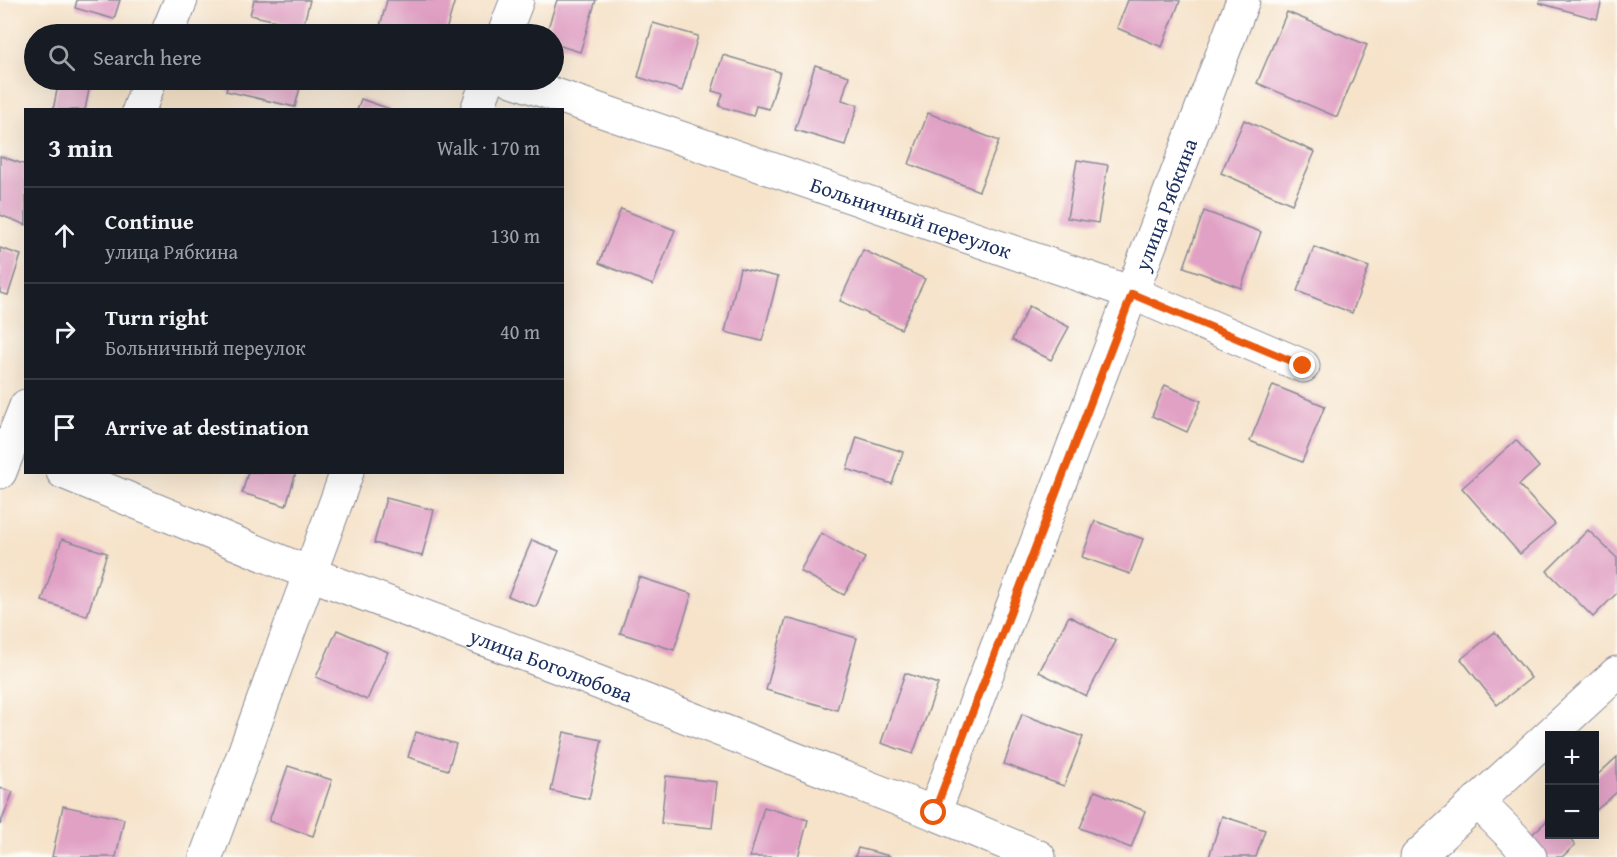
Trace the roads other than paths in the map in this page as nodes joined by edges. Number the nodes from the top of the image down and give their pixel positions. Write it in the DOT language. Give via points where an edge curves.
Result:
graph roads {
  1 [pos="181,0"];
  2 [pos="516,0"];
  3 [pos="1244,0"];
  4 [pos="171,24"];
  5 [pos="508,24"];
  6 [pos="146,90"];
  7 [pos="484,90"];
  8 [pos="541,90"];
  9 [pos="140,108"];
  10 [pos="478,108"];
  11 [pos="1132,294"];
  12 [pos="1303,366"];
  13 [pos="24,412"];
  14 [pos="8,457"];
  15 [pos="68,474"];
  16 [pos="346,474"];
  17 [pos="311,574"];
  18 [pos="1617,673"];
  19 [pos="1477,801"];
  20 [pos="934,813"];
  21 [pos="206,857"];
  22 [pos="1039,857"];
  23 [pos="1417,857"];
  24 [pos="1530,857"];
  1 -- 4 [label="street"];
  2 -- 5 [label="street"];
  3 -- 11 [label="street, улица Рябкина"];
  6 -- 9 [label="street"];
  7 -- 10 [label="street"];
  8 -- 11 [label="street, Больничный переулок"];
  11 -- 12 [label="street, Больничный переулок"];
  11 -- 20 [label="street, улица Рябкина"];
  13 -- 14 [label="street"];
  15 -- 17 [label="street, улица Боголюбова"];
  16 -- 17 [label="street"];
  17 -- 20 [label="street, улица Боголюбова"];
  17 -- 21 [label="street"];
  18 -- 19 [label="street"];
  19 -- 23 [label="street"];
  19 -- 24 [label="street"];
  20 -- 22 [label="street, улица Боголюбова"];
}
